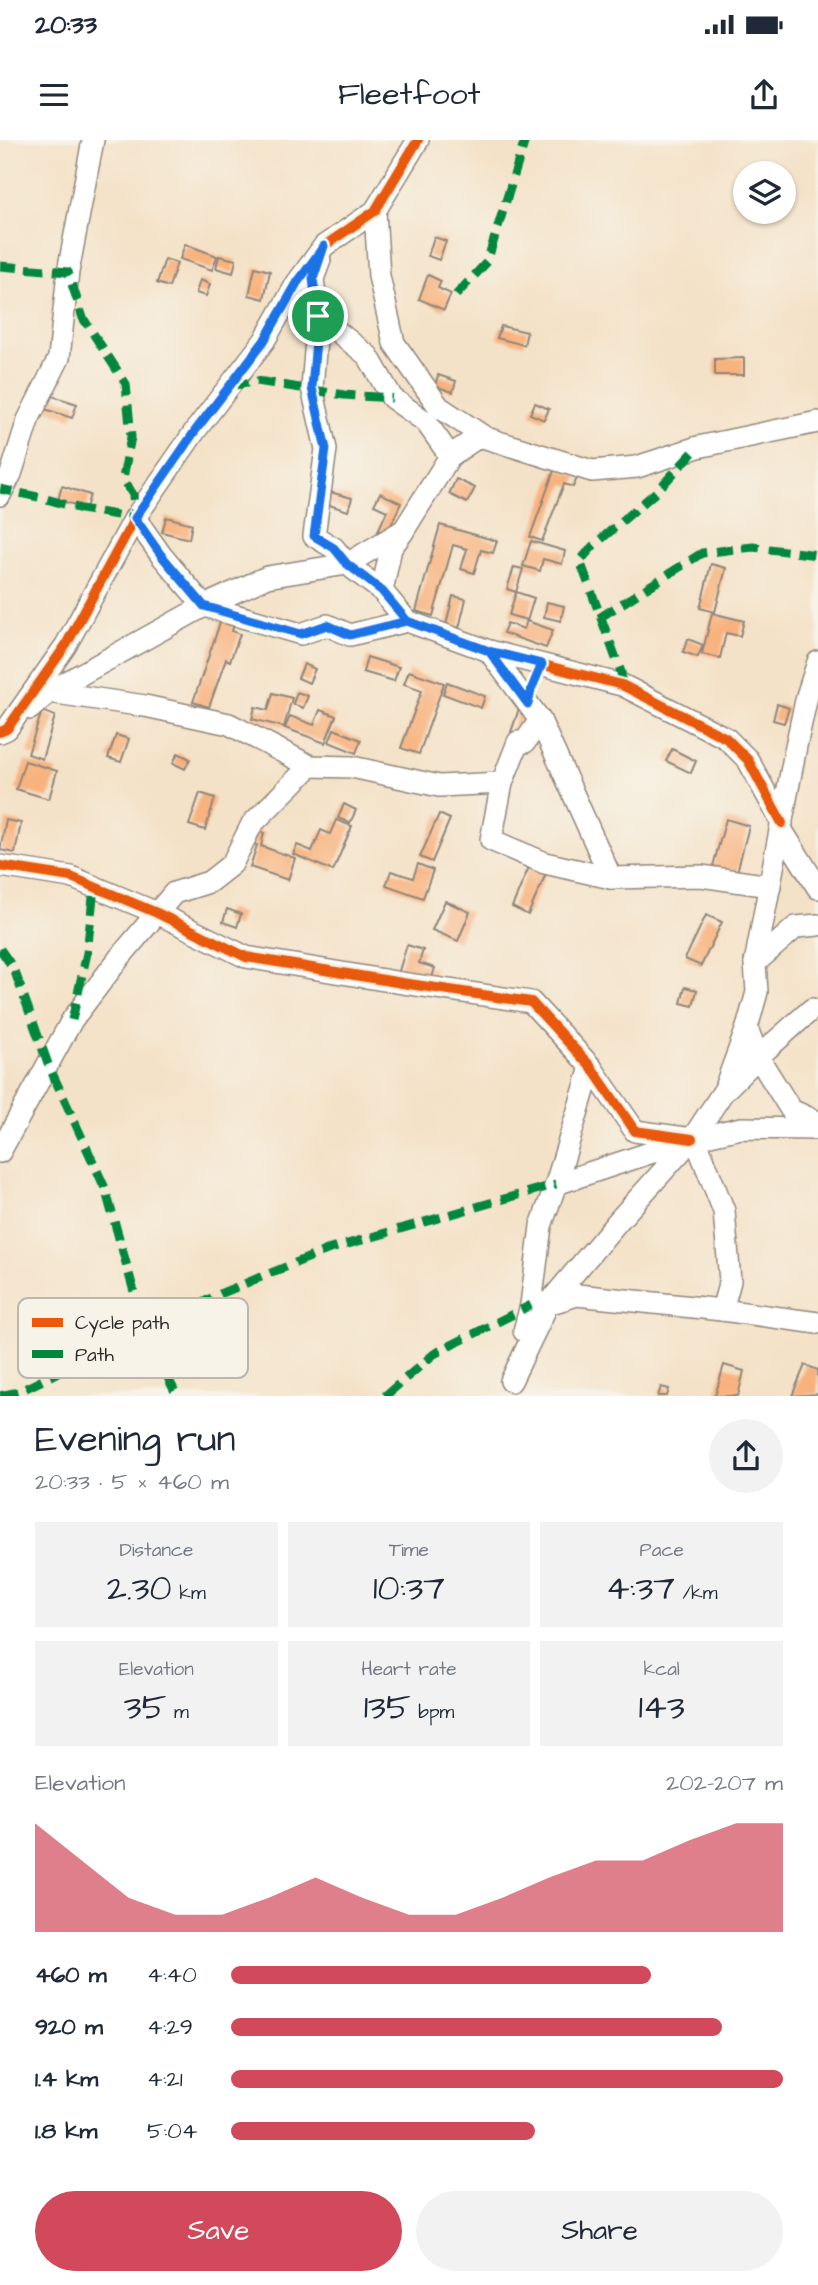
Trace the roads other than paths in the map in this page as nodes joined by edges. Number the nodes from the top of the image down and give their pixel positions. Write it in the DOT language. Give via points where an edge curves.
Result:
graph roads {
  1 [pos="93,140"];
  2 [pos="418,140"];
  3 [pos="374,211"];
  4 [pos="324,246"];
  5 [pos="318,316"];
  6 [pos="818,422"];
  7 [pos="481,435"];
  8 [pos="450,456"];
  9 [pos="0,495"];
  10 [pos="135,518"];
  11 [pos="404,530"];
  12 [pos="347,564"];
  13 [pos="382,591"];
  14 [pos="204,606"];
  15 [pos="407,621"];
  16 [pos="489,651"];
  17 [pos="818,662"];
  18 [pos="542,664"];
  19 [pos="49,692"];
  20 [pos="534,712"];
  21 [pos="4,730"];
  22 [pos="818,738"];
  23 [pos="796,746"];
  24 [pos="310,766"];
  25 [pos="502,783"];
  26 [pos="782,826"];
  27 [pos="0,866"];
  28 [pos="611,878"];
  29 [pos="770,886"];
  30 [pos="818,888"];
  31 [pos="158,914"];
  32 [pos="818,925"];
  33 [pos="755,963"];
  34 [pos="812,1009"];
  35 [pos="747,1028"];
  36 [pos="758,1057"];
  37 [pos="591,1067"];
  38 [pos="723,1092"];
  39 [pos="818,1122"];
  40 [pos="818,1129"];
  41 [pos="694,1138"];
  42 [pos="0,1152"];
  43 [pos="556,1184"];
  44 [pos="548,1304"];
  45 [pos="722,1310"];
  46 [pos="818,1323"];
  47 [pos="507,1388"];
  1 -- 9 [label="street" via="68,272 59,358 28,420"];
  2 -- 3 [label="street"];
  3 -- 4 [label="street"];
  3 -- 7 [label="street" via="379,276 394,343 439,407"];
  4 -- 5 [label="street" via="313,279"];
  4 -- 10 [label="street" via="264,341"];
  5 -- 8 [label="street" via="368,356 392,398 426,422"];
  5 -- 12 [label="street" via="312,388 326,449 314,536 334,548"];
  6 -- 7 [label="street" via="698,447 637,467 592,471"];
  7 -- 8 [label="street"];
  8 -- 11 [label="street"];
  10 -- 14 [label="street"];
  10 -- 21 [label="street" via="66,645"];
  11 -- 12 [label="street"];
  11 -- 13 [label="street" via="391,548"];
  12 -- 13 [label="street"];
  12 -- 14 [label="street" via="267,577"];
  13 -- 15 [label="street"];
  14 -- 15 [label="street" via="301,634 327,625 350,635"];
  14 -- 19 [label="street"];
  15 -- 16 [label="street"];
  16 -- 18 [label="street"];
  16 -- 20 [label="street"];
  17 -- 23 [label="street"];
  18 -- 20 [label="street" via="531,690"];
  18 -- 26 [label="street" via="622,685 726,738 748,760"];
  19 -- 21 [label="street"];
  19 -- 24 [label="street" via="229,724"];
  20 -- 25 [label="street" via="525,742 518,741"];
  20 -- 28 [label="street"];
  22 -- 23 [label="street"];
  23 -- 26 [label="street"];
  24 -- 25 [label="street" via="352,766 439,786"];
  24 -- 31 [label="street" via="252,824 232,864 209,882 174,893"];
  25 -- 28 [label="street" via="491,840 545,863"];
  26 -- 29 [label="street"];
  26 -- 30 [label="street"];
  27 -- 31 [label="street" via="71,877"];
  28 -- 29 [label="street" via="701,876"];
  29 -- 33 [label="street"];
  31 -- 37 [label="street" via="246,957 531,1002"];
  31 -- 42 [label="street" via="72,1020"];
  32 -- 33 [label="street" via="796,927"];
  33 -- 35 [label="street" via="757,992"];
  34 -- 36 [label="street"];
  35 -- 36 [label="street"];
  35 -- 38 [label="street"];
  36 -- 38 [label="street"];
  36 -- 39 [label="street" via="790,1110"];
  37 -- 41 [label="street" via="635,1131"];
  37 -- 43 [label="street"];
  38 -- 41 [label="street"];
  40 -- 41 [label="street" via="741,1128"];
  41 -- 43 [label="street"];
  41 -- 44 [label="street"];
  41 -- 45 [label="street" via="724,1211 730,1281"];
  43 -- 47 [label="street" via="541,1226 531,1305"];
  44 -- 45 [label="street" via="577,1295"];
  44 -- 47 [label="street"];
  45 -- 46 [label="street"];
}
